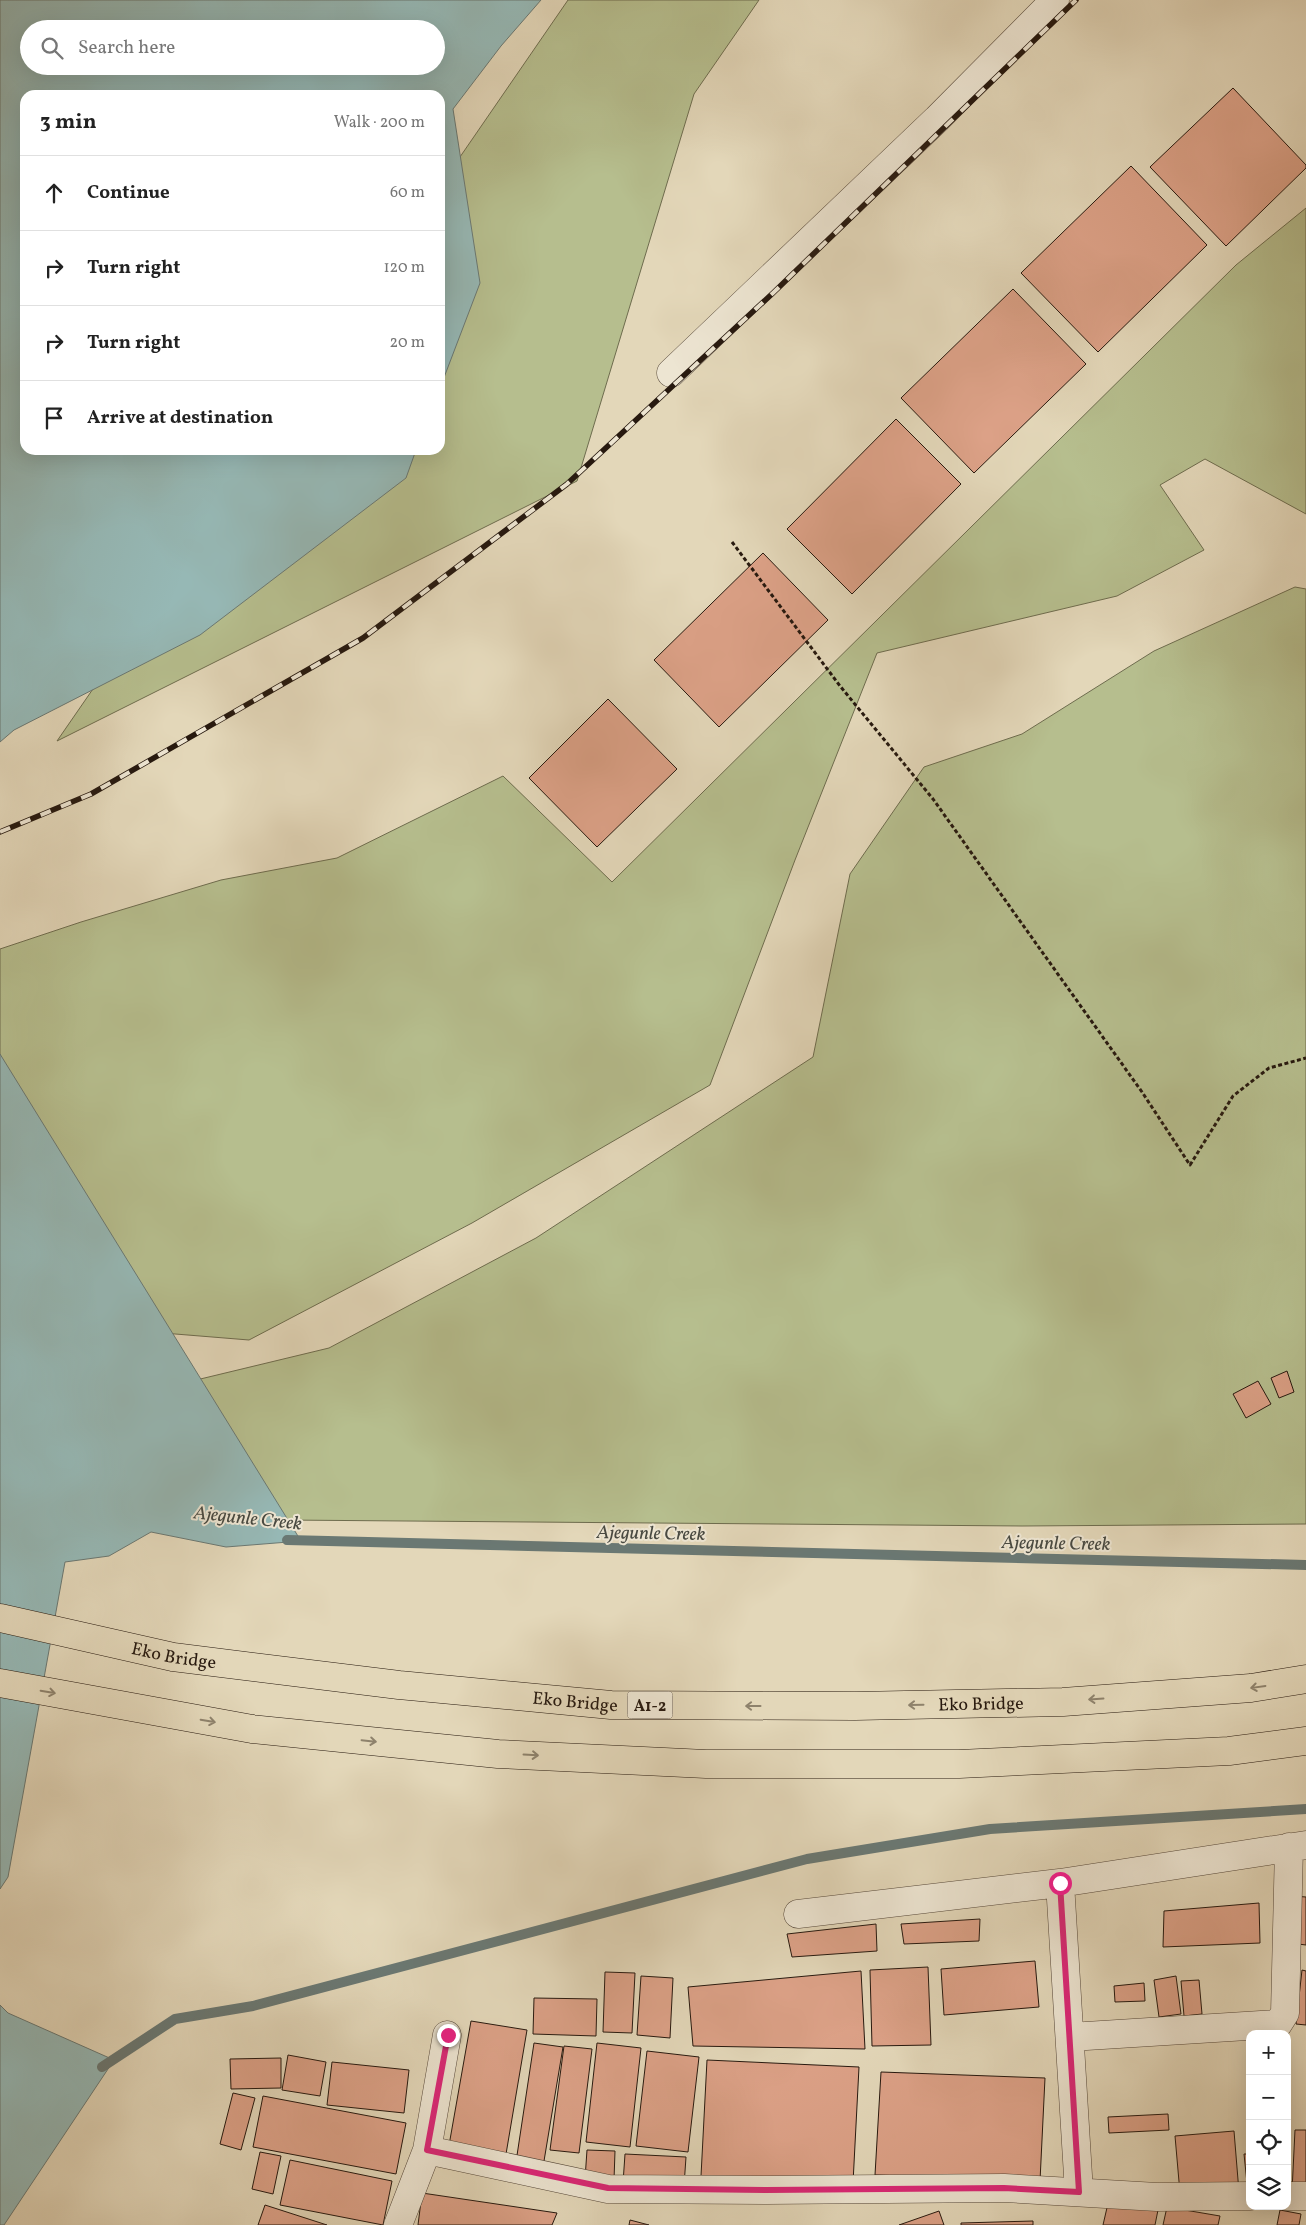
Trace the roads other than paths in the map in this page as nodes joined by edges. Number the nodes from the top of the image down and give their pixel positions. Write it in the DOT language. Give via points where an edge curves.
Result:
graph roads {
  1 [pos="1055,0"];
  2 [pos="671,373"];
  3 [pos="0,1618"];
  4 [pos="1306,1679"];
  5 [pos="0,1682"];
  6 [pos="1306,1741"];
  7 [pos="1298,1846"];
  8 [pos="1060,1883"];
  9 [pos="798,1914"];
  10 [pos="448,2035"];
  11 [pos="1070,2037"];
  12 [pos="427,2150"];
  13 [pos="1079,2192"];
  14 [pos="1246,2196"];
  15 [pos="1291,2196"];
  16 [pos="1306,2196"];
  17 [pos="398,2225"];
  1 -- 2 [label="street" via="937,119"];
  4 -- 3 [label="highway, Eko Bridge / A1-2, one-way" via="1251,1688 1063,1702 855,1706 611,1705 400,1685 173,1657"];
  5 -- 6 [label="highway, one-way" via="252,1729 498,1754 706,1764 959,1764 1229,1751"];
  7 -- 8 [label="street"];
  7 -- 11 [label="street" via="1285,2013 1278,2024"];
  8 -- 9 [label="street"];
  8 -- 11 [label="street"];
  10 -- 12 [label="street"];
  11 -- 13 [label="street"];
  12 -- 13 [label="street" via="608,2188 1004,2188"];
  12 -- 17 [label="street"];
  13 -- 14 [label="street" via="1157,2197"];
  15 -- 16 [label="street"];
}
